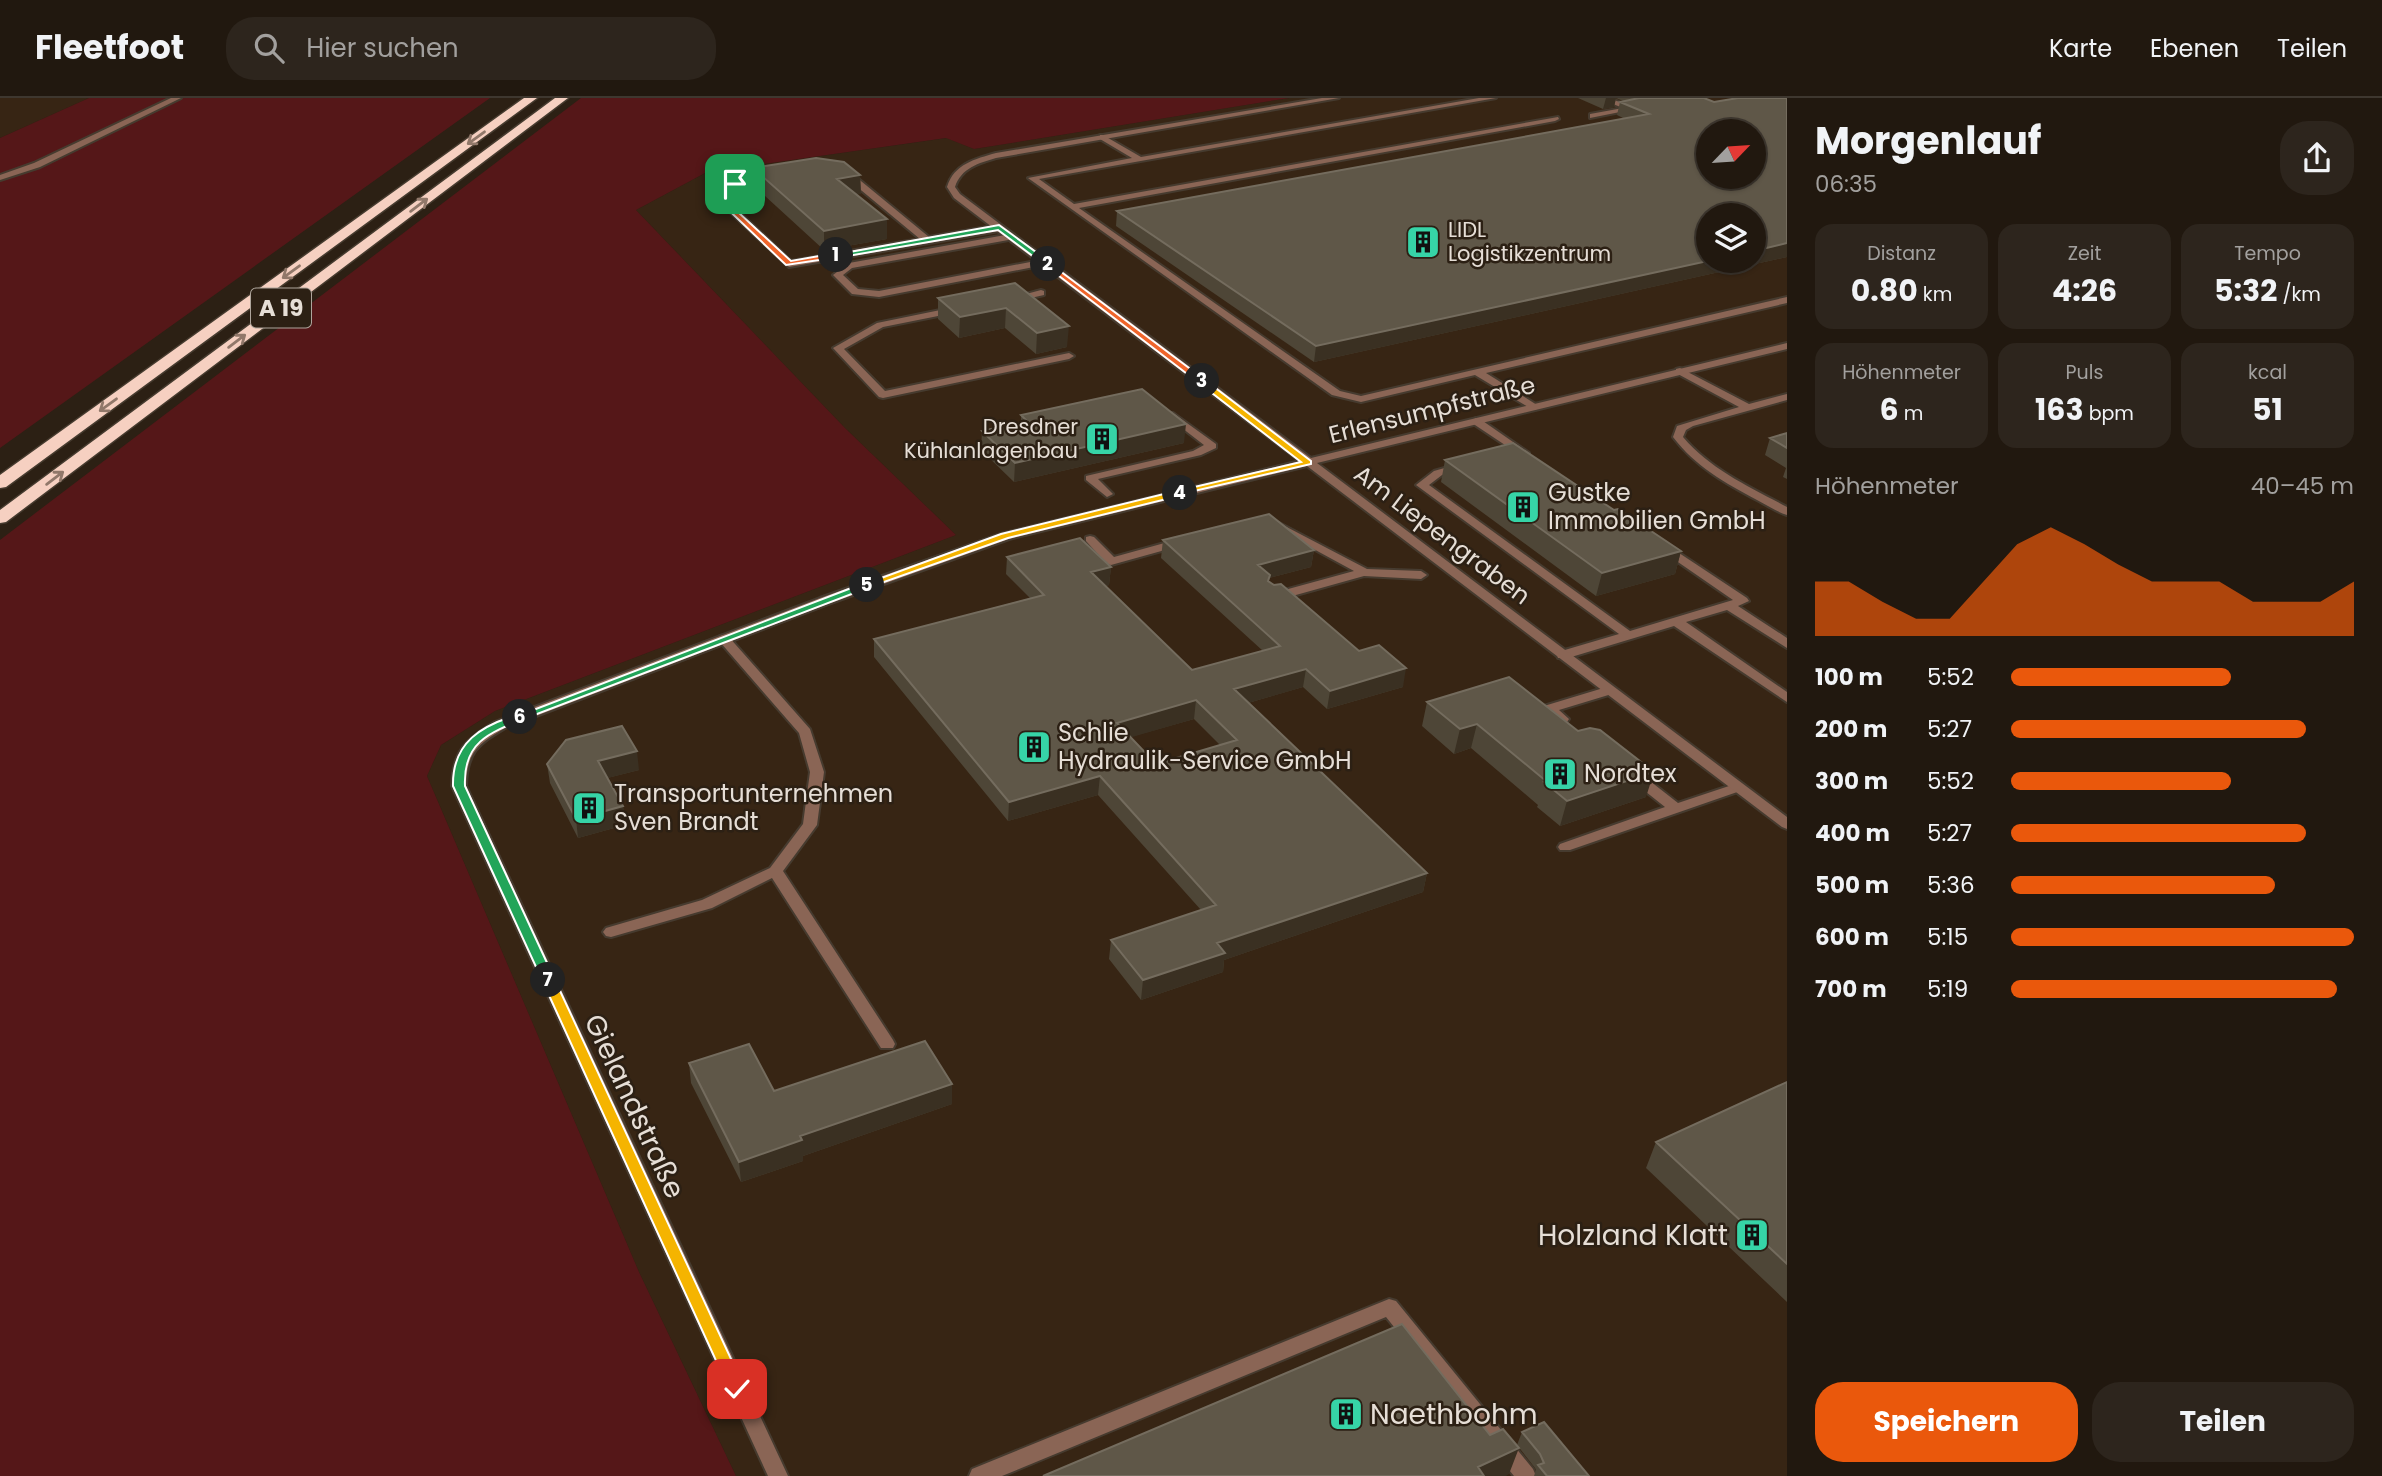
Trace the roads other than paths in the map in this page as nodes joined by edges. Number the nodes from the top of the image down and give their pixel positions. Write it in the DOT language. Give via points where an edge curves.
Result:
graph roads {
  1 [pos="177,98"];
  2 [pos="531,98"];
  3 [pos="562,98"];
  4 [pos="1335,98"];
  5 [pos="1492,98"];
  6 [pos="1611,100"];
  7 [pos="1593,116"];
  8 [pos="1555,119"];
  9 [pos="1103,136"];
  10 [pos="1139,159"];
  11 [pos="839,168"];
  12 [pos="0,178"];
  13 [pos="774,178"];
  14 [pos="1072,207"];
  15 [pos="999,228"];
  16 [pos="1012,237"];
  17 [pos="927,240"];
  18 [pos="1046,262"];
  19 [pos="1041,293"];
  20 [pos="1006,300"];
  21 [pos="1787,300"];
  22 [pos="968,308"];
  23 [pos="1787,346"];
  24 [pos="1069,356"];
  25 [pos="1680,371"];
  26 [pos="1477,372"];
  27 [pos="1787,397"];
  28 [pos="1533,407"];
  29 [pos="1748,408"];
  30 [pos="1173,416"];
  31 [pos="1476,421"];
  32 [pos="1532,458"];
  33 [pos="1308,463"];
  34 [pos="1474,463"];
  35 [pos="0,483"];
  36 [pos="1107,494"];
  37 [pos="1787,512"];
  38 [pos="0,518"];
  39 [pos="1269,520"];
  40 [pos="1090,539"];
  41 [pos="1654,541"];
  42 [pos="1186,542"];
  43 [pos="1364,572"];
  44 [pos="1421,575"];
  45 [pos="1273,597"];
  46 [pos="1728,605"];
  47 [pos="1676,621"];
  48 [pos="1628,635"];
  49 [pos="724,639"];
  50 [pos="1787,644"];
  51 [pos="1563,655"];
  52 [pos="1610,690"];
  53 [pos="1787,698"];
  54 [pos="1571,726"];
  55 [pos="462,754"];
  56 [pos="1623,767"];
  57 [pos="1738,787"];
  58 [pos="1676,809"];
  59 [pos="1787,824"];
  60 [pos="1565,847"];
  61 [pos="775,871"];
  62 [pos="611,932"];
  63 [pos="887,1044"];
  64 [pos="778,1476"];
  65 [pos="979,1476"];
  66 [pos="1526,1476"];
  1 -- 12 [label="street"];
  2 -- 35 [label="highway, A 19, one-way"];
  38 -- 3 [label="highway, A 19, one-way"];
  4 -- 9 [label="street"];
  5 -- 10 [label="street"];
  6 -- 7 [label="street" via="1631,109"];
  8 -- 14 [label="street"];
  9 -- 10 [label="street"];
  9 -- 15 [label="street, Am Liepengraben" via="986,158 957,173 951,187 957,196"];
  10 -- 14 [label="street" via="1032,178"];
  11 -- 17 [label="street"];
  13 -- 17 [label="street" via="735,184 720,199 789,264"];
  14 -- 26 [label="street" via="1336,393 1361,399"];
  15 -- 16 [label="street, Am Liepengraben"];
  15 -- 17 [label="street"];
  16 -- 18 [label="street, Am Liepengraben"];
  16 -- 18 [label="street" via="849,266 838,275 855,292 879,294"];
  18 -- 33 [label="street, Am Liepengraben"];
  19 -- 20 [label="street"];
  21 -- 26 [label="street"];
  22 -- 24 [label="street" via="880,325 838,348 883,395"];
  23 -- 25 [label="street, Erlensumpfstraße"];
  25 -- 28 [label="street, Erlensumpfstraße"];
  25 -- 29 [label="street"];
  26 -- 28 [label="street"];
  27 -- 29 [label="street"];
  28 -- 31 [label="street, Erlensumpfstraße"];
  29 -- 37 [label="street" via="1689,424 1681,428 1678,437 1702,461"];
  30 -- 36 [label="street" via="1212,446 1090,478"];
  31 -- 32 [label="street" via="1515,452"];
  31 -- 33 [label="street, Erlensumpfstraße"];
  33 -- 49 [label="street, Erlensumpfstraße" via="1005,536"];
  33 -- 51 [label="street, Am Liepengraben"];
  34 -- 48 [label="street" via="1438,473 1422,485"];
  39 -- 43 [label="street"];
  40 -- 42 [label="street" via="1111,561"];
  41 -- 46 [label="street" via="1743,601"];
  43 -- 44 [label="street"];
  43 -- 45 [label="street"];
  46 -- 47 [label="street"];
  46 -- 50 [label="street"];
  47 -- 48 [label="street"];
  47 -- 53 [label="street"];
  48 -- 51 [label="street"];
  49 -- 55 [label="street, Erlensumpfstraße" via="500,725"];
  49 -- 61 [label="street" via="805,732 817,772 810,825"];
  51 -- 52 [label="street, Am Liepengraben"];
  52 -- 54 [label="street" via="1549,709"];
  52 -- 57 [label="street, Am Liepengraben"];
  55 -- 64 [label="street, Gielandstraße" via="459,786"];
  56 -- 58 [label="street"];
  57 -- 58 [label="street"];
  57 -- 59 [label="street, Am Liepengraben"];
  58 -- 60 [label="street"];
  61 -- 62 [label="street" via="707,904"];
  61 -- 63 [label="street"];
  65 -- 66 [label="street" via="1389,1307"];
}
